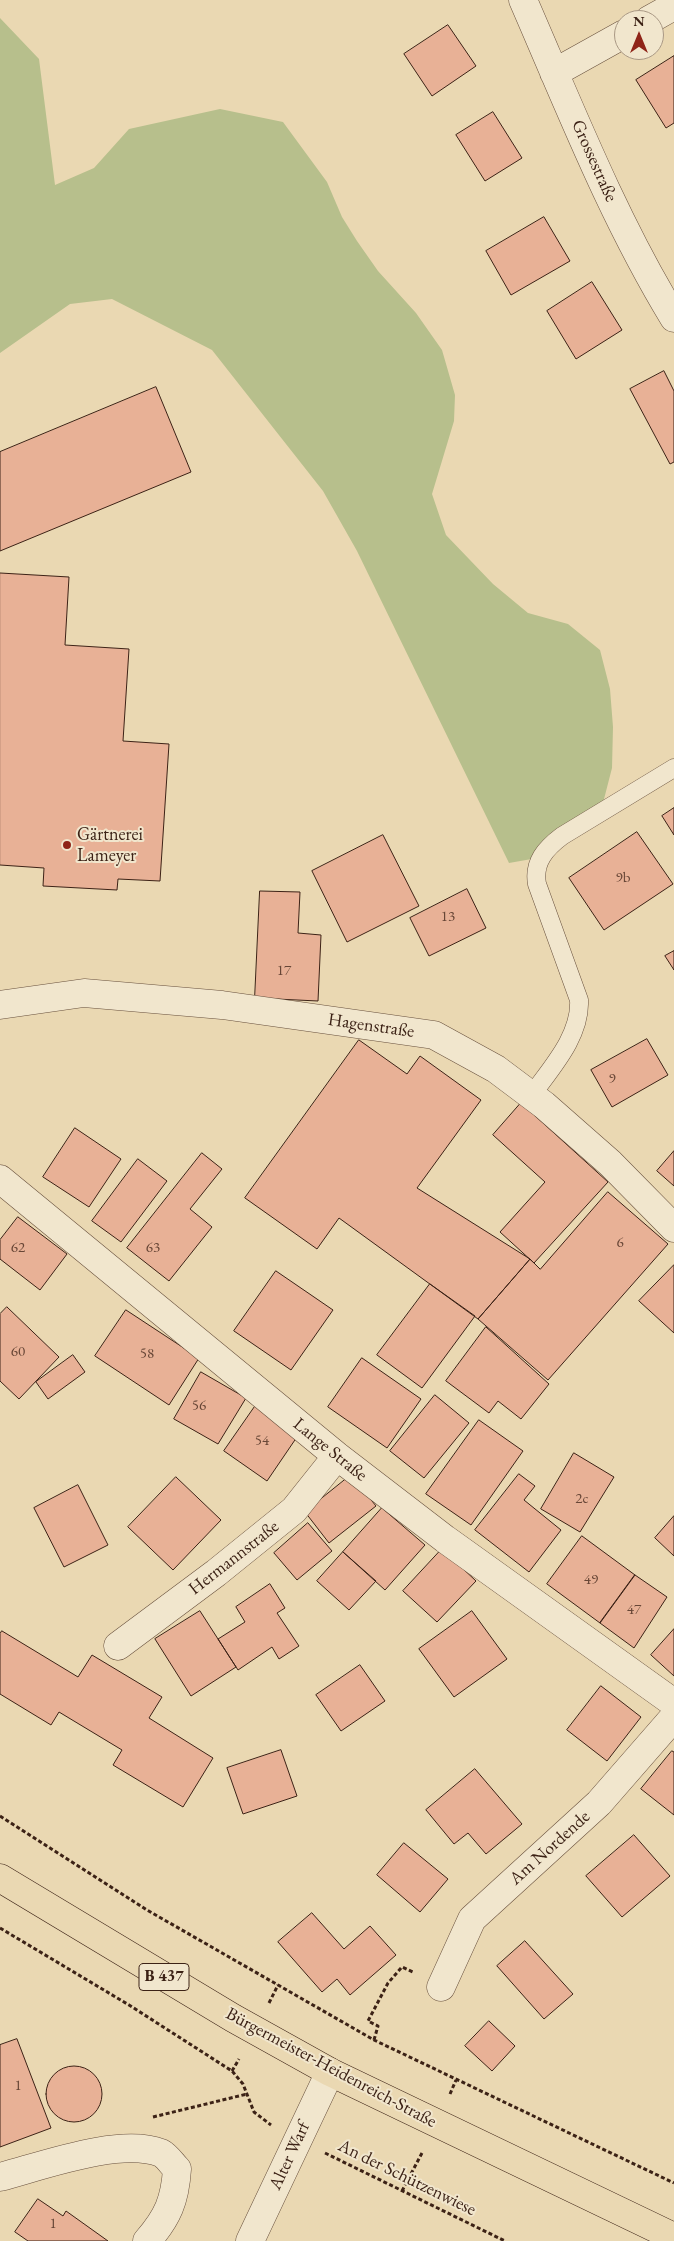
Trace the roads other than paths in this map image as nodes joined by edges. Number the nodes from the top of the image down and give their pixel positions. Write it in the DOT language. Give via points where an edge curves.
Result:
graph roads {
  1 [pos="523,0"];
  2 [pos="614,40"];
  3 [pos="554,73"];
  4 [pos="674,318"];
  5 [pos="674,768"];
  6 [pos="0,1005"];
  7 [pos="531,1096"];
  8 [pos="0,1179"];
  9 [pos="674,1228"];
  10 [pos="337,1456"];
  11 [pos="118,1646"];
  12 [pos="674,1703"];
  13 [pos="674,1717"];
  14 [pos="0,1878"];
  15 [pos="441,1987"];
  16 [pos="330,2072"];
  17 [pos="0,2177"];
  18 [pos="674,2237"];
  19 [pos="147,2241"];
  20 [pos="250,2241"];
  1 -- 3 [label="street, Grossestraße"];
  2 -- 3 [label="street"];
  3 -- 4 [label="street, Grossestraße" via="619,217"];
  5 -- 7 [label="lane" via="562,836 548,847 537,864 537,884 579,1000 579,1012 562,1055"];
  6 -- 7 [label="street, Hagenstraße" via="84,993 222,1005 434,1035 496,1069"];
  7 -- 9 [label="street, Hagenstraße" via="610,1163"];
  8 -- 10 [label="street, Lange Straße"];
  10 -- 11 [label="street, Hermannstraße" via="294,1510"];
  10 -- 12 [label="street, Lange Straße" via="445,1539"];
  13 -- 15 [label="street, Am Nordende" via="599,1803 472,1919"];
  14 -- 16 [label="main road, Bürgermeister-Heidenreich-Straße / B 437" via="233,2018"];
  16 -- 18 [label="main road, Bürgermeister-Heidenreich-Straße / B 437"];
  16 -- 20 [label="street, Alter Warf"];
  17 -- 19 [label="street" via="82,2154 117,2149 143,2149 163,2154 177,2168 176,2192 164,2221"];
}
